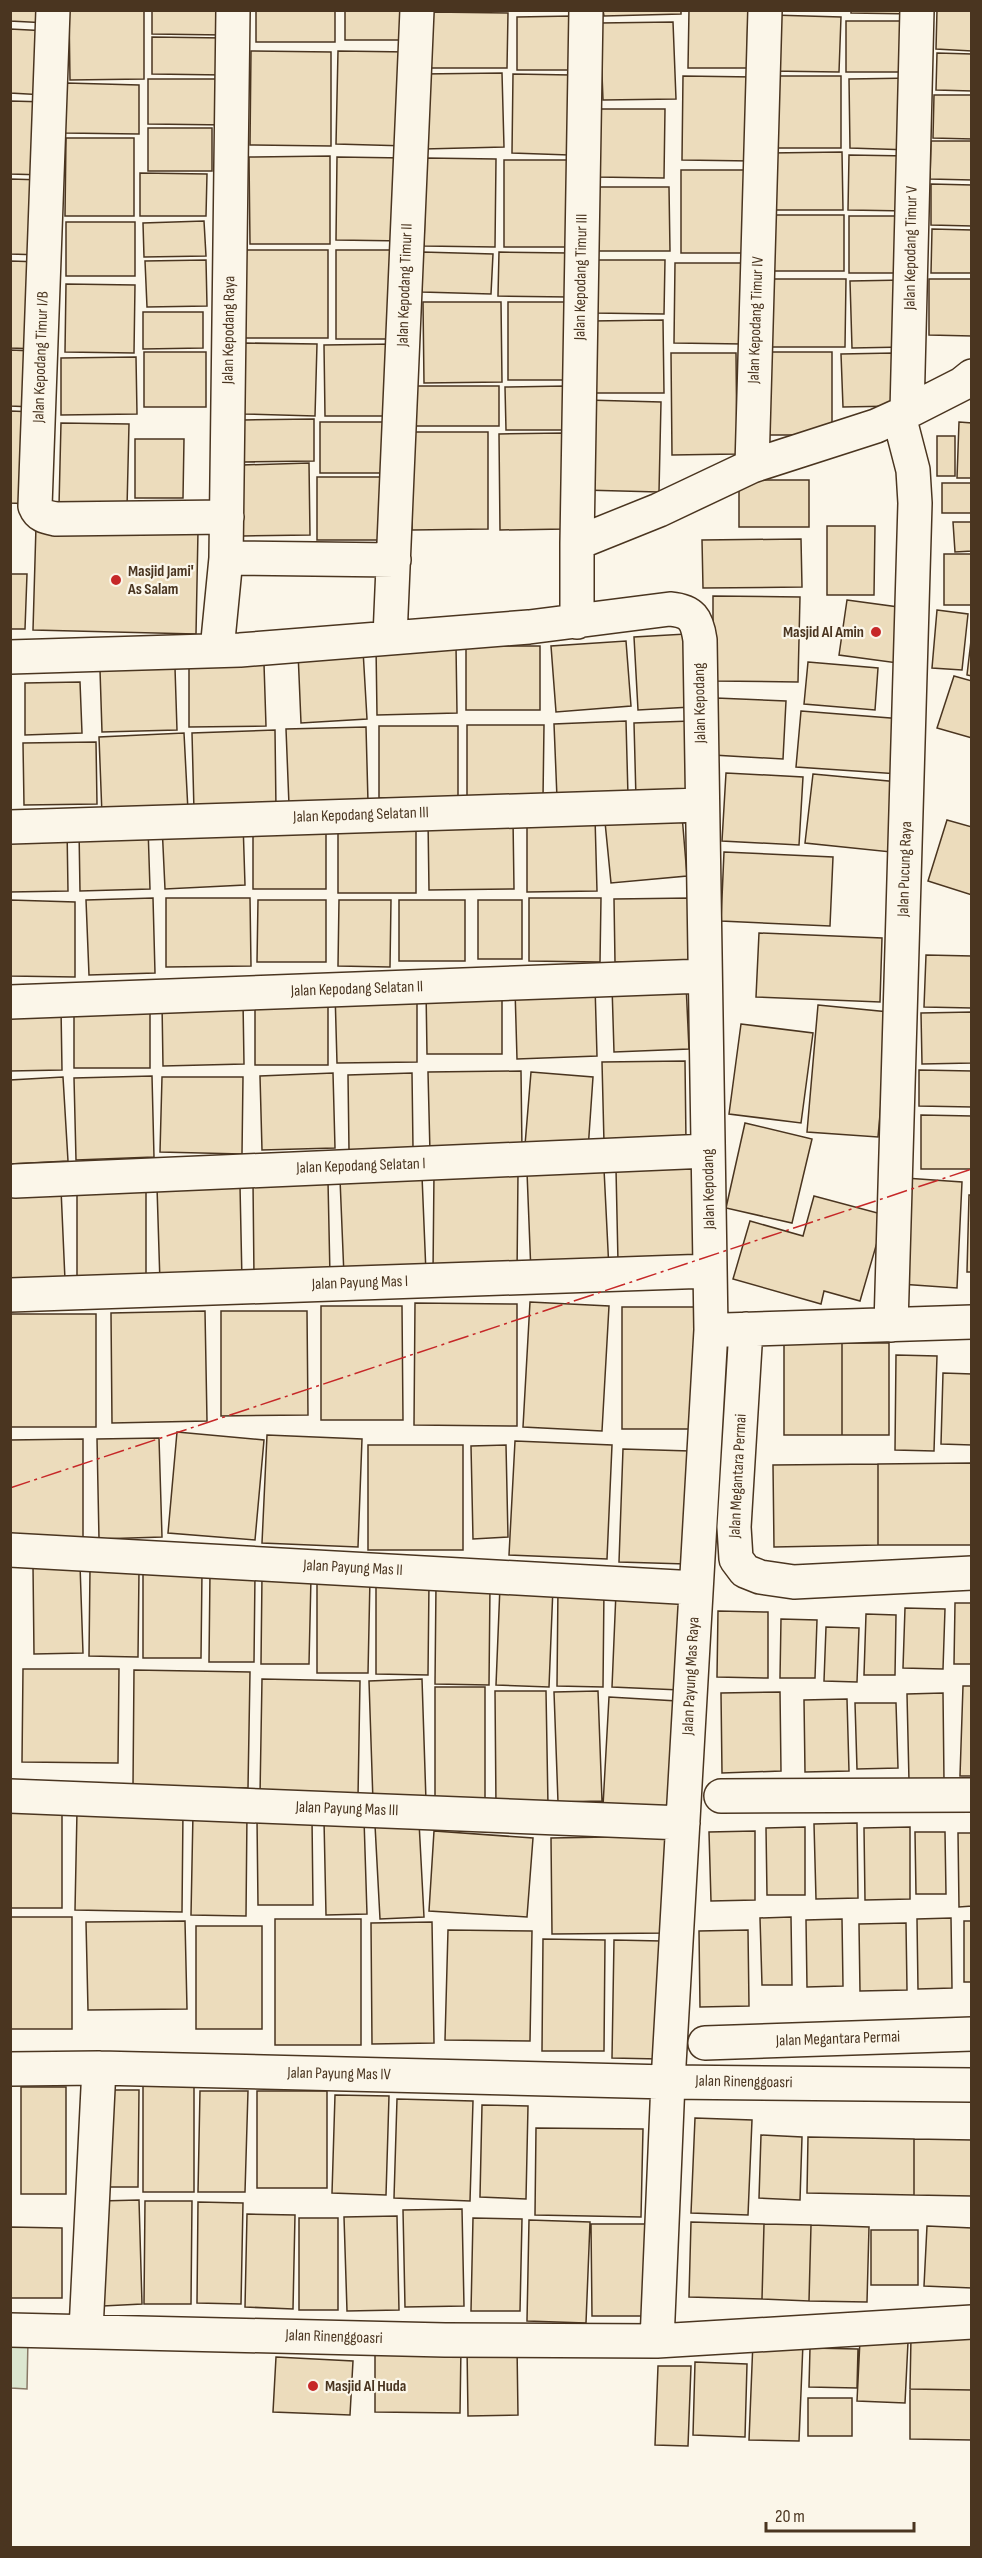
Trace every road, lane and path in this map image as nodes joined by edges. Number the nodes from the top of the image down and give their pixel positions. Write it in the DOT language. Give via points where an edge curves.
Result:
graph roads {
  1 [pos="53,10"];
  2 [pos="233,10"];
  3 [pos="417,10"];
  4 [pos="586,10"];
  5 [pos="765,10"];
  6 [pos="917,10"];
  7 [pos="972,376"];
  8 [pos="903,420"];
  9 [pos="752,466"];
  10 [pos="227,518"];
  11 [pos="577,543"];
  12 [pos="226,558"];
  13 [pos="394,560"];
  14 [pos="577,622"];
  15 [pos="390,637"];
  16 [pos="217,650"];
  17 [pos="10,657"];
  18 [pos="701,805"];
  19 [pos="16,826"];
  20 [pos="705,976"];
  21 [pos="10,1002"];
  22 [pos="708,1151"];
  23 [pos="15,1181"];
  24 [pos="710,1271"];
  25 [pos="10,1295"];
  26 [pos="972,1322"];
  27 [pos="891,1324"];
  28 [pos="746,1329"];
  29 [pos="711,1330"];
  30 [pos="10,1550"];
  31 [pos="972,1573"];
  32 [pos="696,1588"];
  33 [pos="972,1795"];
  34 [pos="10,1796"];
  35 [pos="721,1796"];
  36 [pos="683,1823"];
  37 [pos="972,2034"];
  38 [pos="705,2043"];
  39 [pos="99,2068"];
  40 [pos="10,2069"];
  41 [pos="668,2082"];
  42 [pos="972,2085"];
  43 [pos="972,2322"];
  44 [pos="10,2330"];
  45 [pos="86,2330"];
  46 [pos="657,2341"];
  1 -- 10 [label="street, Jalan Kepodang Timur I/B" via="35,506 46,518 56,519"];
  2 -- 10 [label="street, Jalan Kepodang Raya"];
  3 -- 13 [label="street, Jalan Kepodang Timur II"];
  4 -- 11 [label="street, Jalan Kepodang Timur III"];
  5 -- 9 [label="street, Jalan Kepodang Timur IV"];
  6 -- 8 [label="street, Jalan Kepodang Timur V"];
  7 -- 8 [label="street"];
  8 -- 9 [label="street"];
  8 -- 27 [label="street, Jalan Pucung Raya" via="915,503"];
  9 -- 11 [label="street"];
  10 -- 12 [label="street, Jalan Kepodang Raya"];
  11 -- 14 [label="street, Jalan Kepodang Timur III"];
  12 -- 13 [label="street"];
  12 -- 16 [label="street, Jalan Kepodang Raya"];
  13 -- 15 [label="street, Jalan Kepodang Timur II"];
  14 -- 15 [label="street, Jalan Kepodang"];
  14 -- 18 [label="street, Jalan Kepodang" via="670,609 684,610 697,622"];
  15 -- 16 [label="street, Jalan Kepodang"];
  16 -- 17 [label="street, Jalan Kepodang"];
  18 -- 19 [label="street, Jalan Kepodang Selatan III"];
  18 -- 20 [label="street, Jalan Kepodang"];
  20 -- 21 [label="street, Jalan Kepodang Selatan II"];
  20 -- 22 [label="street, Jalan Kepodang"];
  22 -- 23 [label="street, Jalan Kepodang Selatan I"];
  22 -- 24 [label="street, Jalan Kepodang"];
  24 -- 25 [label="street, Jalan Payung Mas I"];
  24 -- 29 [label="street, Jalan Payung Mas Raya"];
  26 -- 27 [label="street"];
  27 -- 28 [label="street"];
  28 -- 29 [label="street"];
  28 -- 31 [label="street, Jalan Megantara Permai" via="734,1527 736,1558 746,1571 794,1582"];
  29 -- 32 [label="street, Jalan Payung Mas Raya"];
  30 -- 32 [label="street, Jalan Payung Mas II"];
  32 -- 36 [label="street, Jalan Payung Mas Raya"];
  33 -- 35 [label="street"];
  34 -- 36 [label="street, Jalan Payung Mas III"];
  36 -- 41 [label="street, Jalan Payung Mas Raya"];
  37 -- 38 [label="street, Jalan Megantara Permai"];
  39 -- 40 [label="street, Jalan Payung Mas IV"];
  39 -- 41 [label="street, Jalan Payung Mas IV"];
  39 -- 45 [label="street"];
  41 -- 42 [label="street, Jalan Rinenggoasri"];
  41 -- 46 [label="street"];
  43 -- 46 [label="street, Jalan Rinenggoasri"];
  44 -- 45 [label="street, Jalan Rinenggoasri"];
  45 -- 46 [label="street, Jalan Rinenggoasri" via="445,2340"];
}
